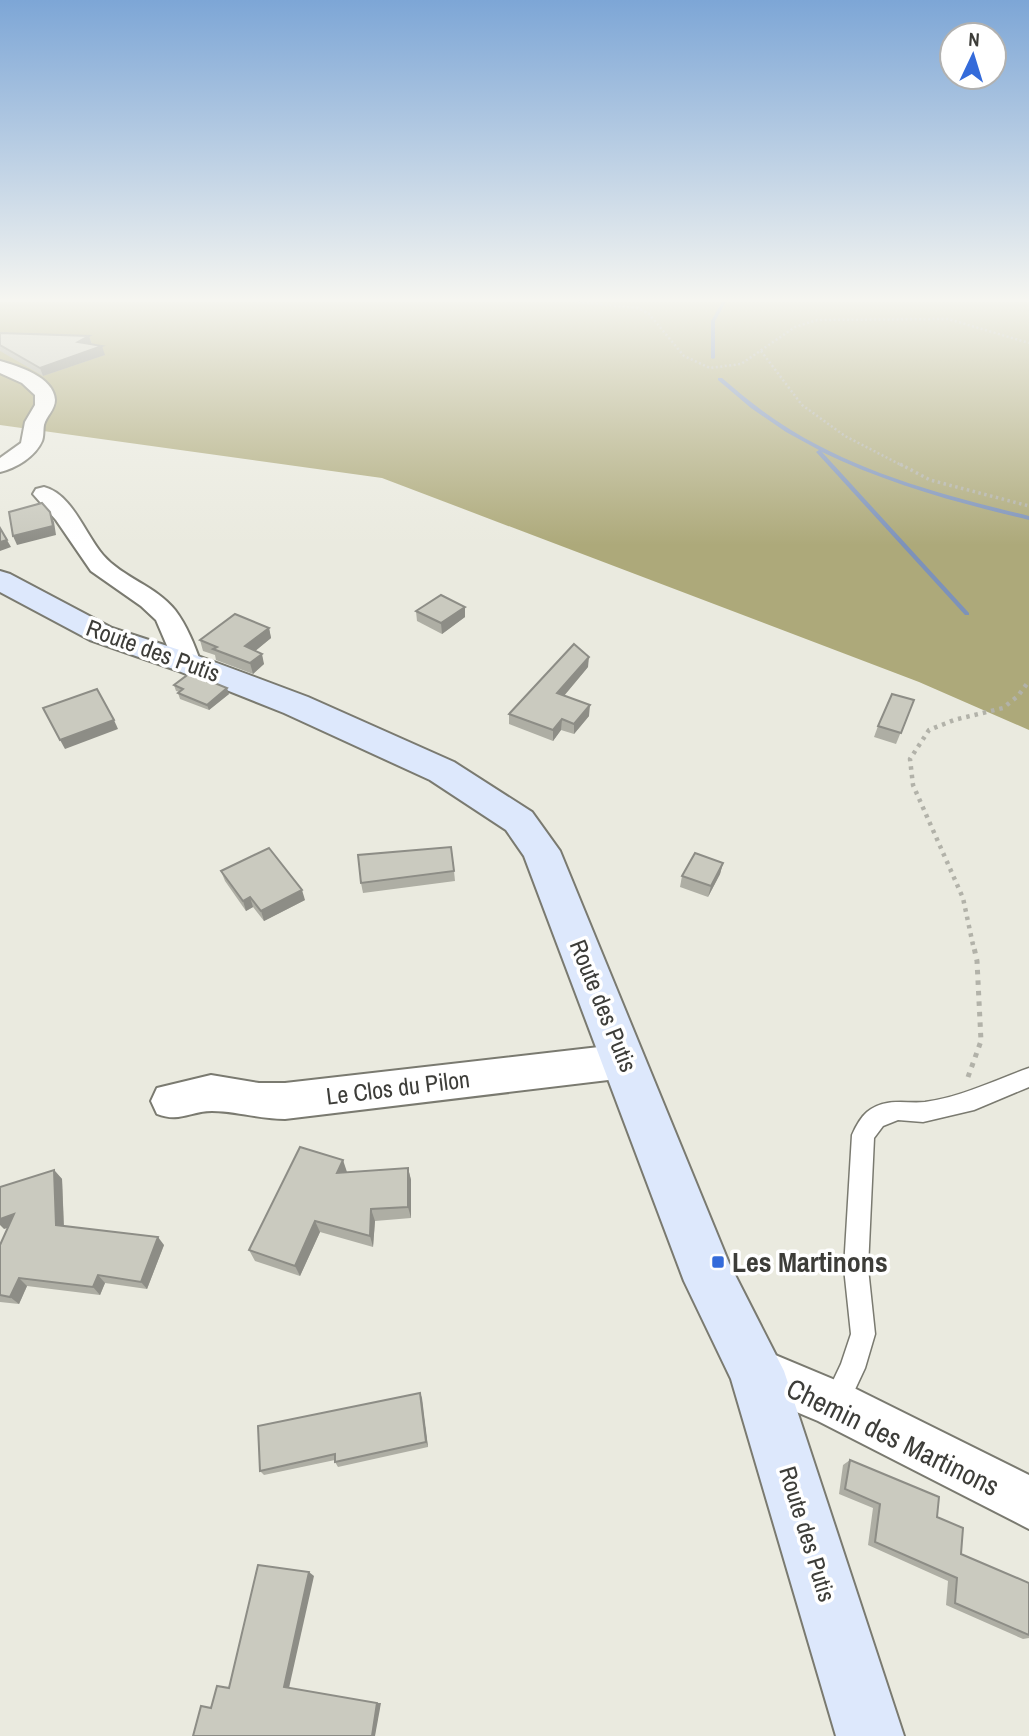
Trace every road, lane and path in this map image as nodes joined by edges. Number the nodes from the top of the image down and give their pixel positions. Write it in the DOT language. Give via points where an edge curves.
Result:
graph roads {
  1 [pos="32,383"];
  2 [pos="785,383"];
  3 [pos="0,466"];
  4 [pos="44,494"];
  5 [pos="1029,506"];
  6 [pos="0,580"];
  7 [pos="187,663"];
  8 [pos="1029,681"];
  9 [pos="625,1061"];
  10 [pos="1029,1077"];
  11 [pos="171,1101"];
  12 [pos="958,1104"];
  13 [pos="756,1371"];
  14 [pos="835,1404"];
  15 [pos="1029,1503"];
  16 [pos="870,1736"];
  1 -- 3 [label="street" via="44,396 45,405 30,443"];
  2 -- 5 [label="path" via="802,405 845,436 930,480"];
  4 -- 7 [label="street" via="102,568 165,612 174,624"];
  6 -- 7 [label="street, Route des Putis" via="101,634"];
  7 -- 9 [label="street, Route des Putis" via="296,705 442,771 519,821 541,850"];
  8 -- 12 [label="path" via="1003,708 929,730 910,759 913,785 963,898 977,961 981,1041"];
  9 -- 11 [label="street, Le Clos du Pilon" via="285,1101 211,1093"];
  9 -- 13 [label="street, Route des Putis" via="710,1281"];
  10 -- 12 [label="lane"];
  12 -- 14 [label="lane" via="923,1112 897,1110 875,1119 863,1135 856,1268 863,1334"];
  13 -- 14 [label="street, Chemin des Martinons"];
  13 -- 16 [label="street, Route des Putis"];
  14 -- 15 [label="street, Chemin des Martinons"];
}
